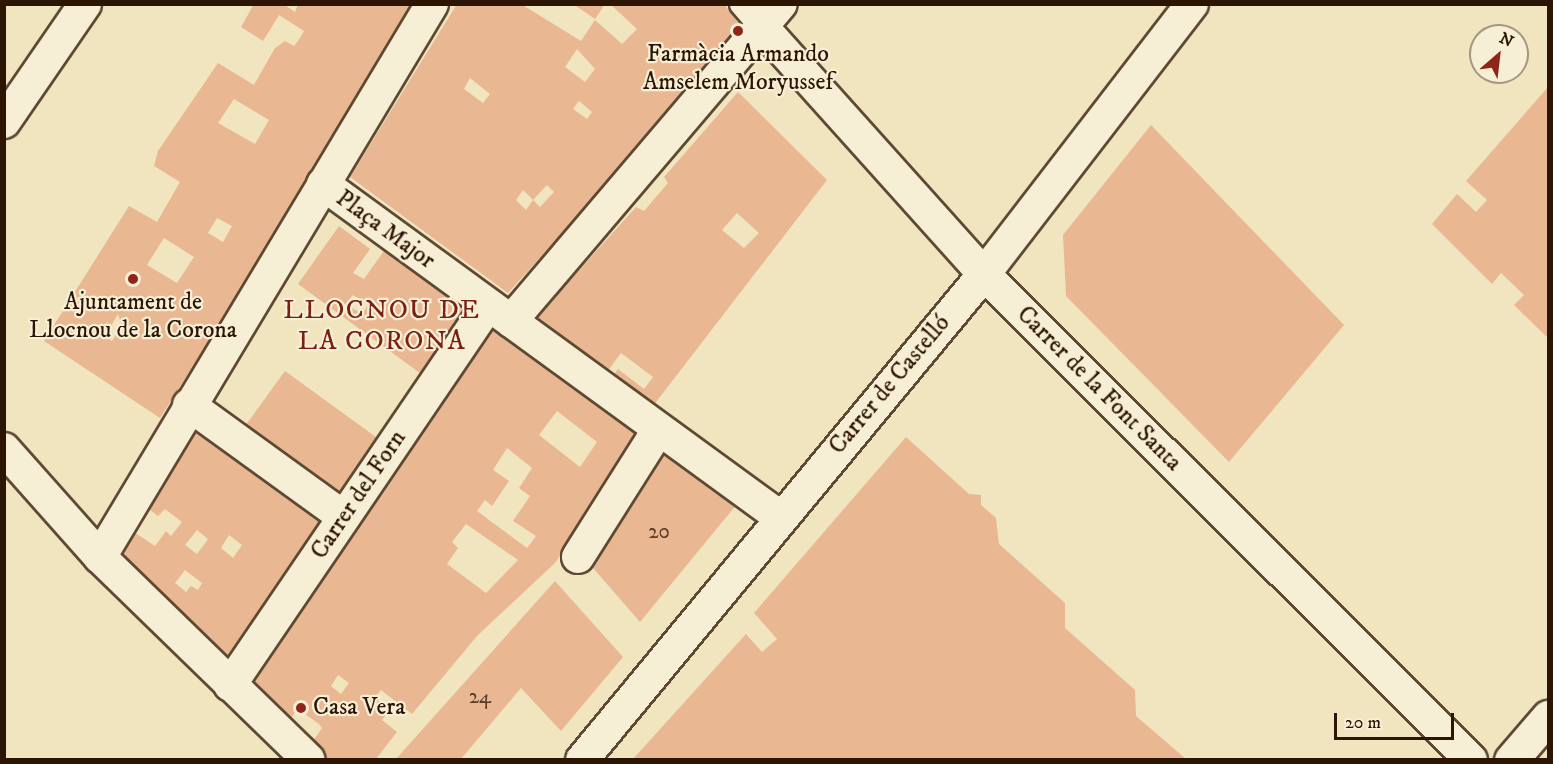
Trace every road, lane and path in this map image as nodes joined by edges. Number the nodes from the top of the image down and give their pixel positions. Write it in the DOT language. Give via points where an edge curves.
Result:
graph roads {
  1 [pos="85,4"];
  2 [pos="432,4"];
  3 [pos="742,4"];
  4 [pos="1192,4"];
  5 [pos="772,16"];
  6 [pos="4,122"];
  7 [pos="323,184"];
  8 [pos="984,274"];
  9 [pos="499,313"];
  10 [pos="189,405"];
  11 [pos="659,429"];
  12 [pos="4,449"];
  13 [pos="344,517"];
  14 [pos="780,517"];
  15 [pos="100,557"];
  16 [pos="578,557"];
  17 [pos="230,685"];
  18 [pos="1548,717"];
  19 [pos="309,759"];
  20 [pos="582,759"];
  21 [pos="1471,759"];
  22 [pos="1511,759"];
  1 -- 6 [label="street"];
  2 -- 7 [label="street"];
  3 -- 5 [label="street, Carrer de la Font Santa"];
  4 -- 8 [label="street, Carrer de Castelló"];
  5 -- 8 [label="street, Carrer de la Font Santa"];
  5 -- 9 [label="street, Carrer del Forn"];
  7 -- 9 [label="street, Plaça Major"];
  7 -- 10 [label="street, Plaça Major"];
  8 -- 14 [label="street, Carrer de Castelló"];
  8 -- 21 [label="street, Carrer de la Font Santa"];
  9 -- 11 [label="street, Plaça Major"];
  9 -- 13 [label="street, Carrer del Forn"];
  10 -- 13 [label="street"];
  10 -- 15 [label="street, Plaça Major"];
  11 -- 14 [label="street, Plaça Major"];
  11 -- 16 [label="street"];
  12 -- 15 [label="street"];
  13 -- 17 [label="street, Carrer del Forn"];
  14 -- 20 [label="street, Carrer de Castelló"];
  15 -- 17 [label="street"];
  17 -- 19 [label="street"];
  18 -- 22 [label="street"];
}
